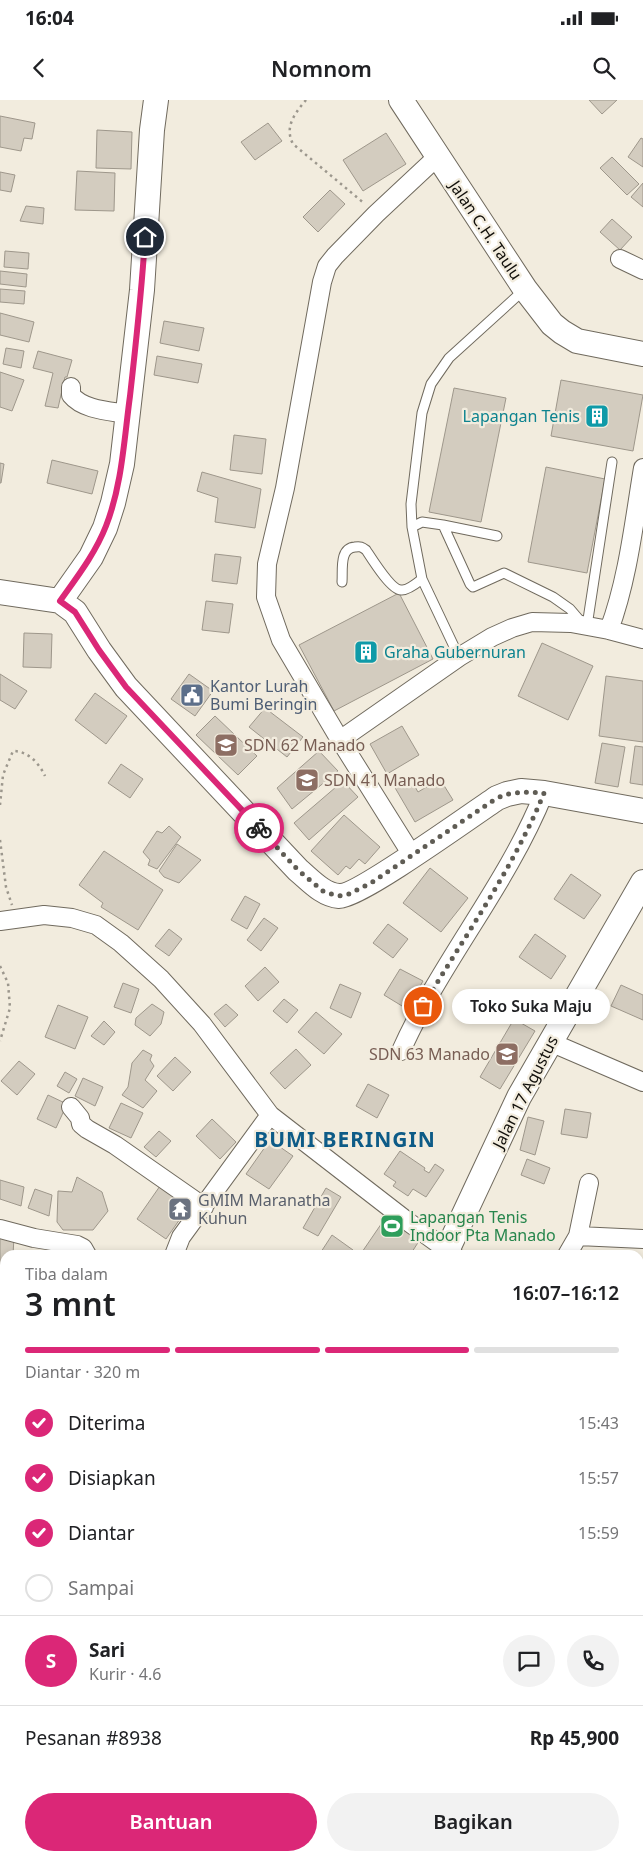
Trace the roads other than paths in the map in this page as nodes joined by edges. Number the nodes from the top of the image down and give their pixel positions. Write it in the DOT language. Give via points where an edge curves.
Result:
graph roads {
  1 [pos="156,100"];
  2 [pos="401,100"];
  3 [pos="438,157"];
  4 [pos="620,259"];
  5 [pos="643,270"];
  6 [pos="526,289"];
  7 [pos="643,354"];
  8 [pos="71,386"];
  9 [pos="128,414"];
  10 [pos="612,462"];
  11 [pos="643,468"];
  12 [pos="443,525"];
  13 [pos="412,527"];
  14 [pos="497,536"];
  15 [pos="422,579"];
  16 [pos="342,582"];
  17 [pos="0,592"];
  18 [pos="60,601"];
  19 [pos="586,626"];
  20 [pos="609,630"];
  21 [pos="643,639"];
  22 [pos="460,657"];
  23 [pos="340,740"];
  24 [pos="544,793"];
  25 [pos="643,811"];
  26 [pos="412,855"];
  27 [pos="643,882"];
  28 [pos="8,920"];
  29 [pos="550,1042"];
  30 [pos="401,1051"];
  31 [pos="643,1082"];
  32 [pos="71,1107"];
  33 [pos="270,1115"];
  34 [pos="589,1183"];
  35 [pos="204,1207"];
  36 [pos="0,1229"];
  37 [pos="578,1236"];
  38 [pos="643,1239"];
  39 [pos="84,1250"];
  40 [pos="176,1250"];
  41 [pos="444,1250"];
  42 [pos="451,1250"];
  43 [pos="570,1250"];
  1 -- 9 [label="street" via="142,290"];
  2 -- 3 [label="street, Jalan C.H. Taulu"];
  3 -- 6 [label="street, Jalan C.H. Taulu"];
  3 -- 23 [label="street" via="376,214 327,266 285,488 267,564 266,597 282,640"];
  4 -- 5 [label="street"];
  6 -- 7 [label="street, Jalan C.H. Taulu" via="552,324 570,338"];
  6 -- 13 [label="lane" via="449,358 431,384 422,414 411,504"];
  8 -- 9 [label="street" via="75,400"];
  9 -- 18 [label="street" via="122,464 105,528 91,558"];
  10 -- 19 [label="lane"];
  11 -- 20 [label="street" via="626,570"];
  12 -- 13 [label="lane" via="422,522"];
  12 -- 14 [label="lane"];
  12 -- 19 [label="lane" via="473,587 504,573 553,597"];
  13 -- 15 [label="lane"];
  15 -- 16 [label="lane" via="405,590 398,590 366,550 355,547 343,556"];
  15 -- 22 [label="lane"];
  17 -- 18 [label="street"];
  18 -- 26 [label="street" via="75,612 126,687 298,870 324,892 347,895"];
  19 -- 20 [label="street"];
  19 -- 22 [label="street" via="532,622 492,637"];
  20 -- 21 [label="street"];
  22 -- 23 [label="street"];
  23 -- 26 [label="street"];
  24 -- 25 [label="street"];
  24 -- 26 [label="street" via="521,791 497,798"];
  24 -- 30 [label="street" via="533,819 416,1018"];
  27 -- 29 [label="street, Jalan 17 Agustus"];
  28 -- 33 [label="street" via="44,915 72,918 96,925 121,943 161,979 202,1024"];
  29 -- 31 [label="street"];
  29 -- 42 [label="street, Jalan 17 Agustus" via="519,1097"];
  32 -- 35 [label="street" via="87,1129"];
  33 -- 35 [label="street"];
  33 -- 41 [label="street"];
  34 -- 37 [label="street"];
  35 -- 40 [label="street"];
  36 -- 39 [label="street"];
  37 -- 38 [label="street"];
  37 -- 43 [label="street"];
}
